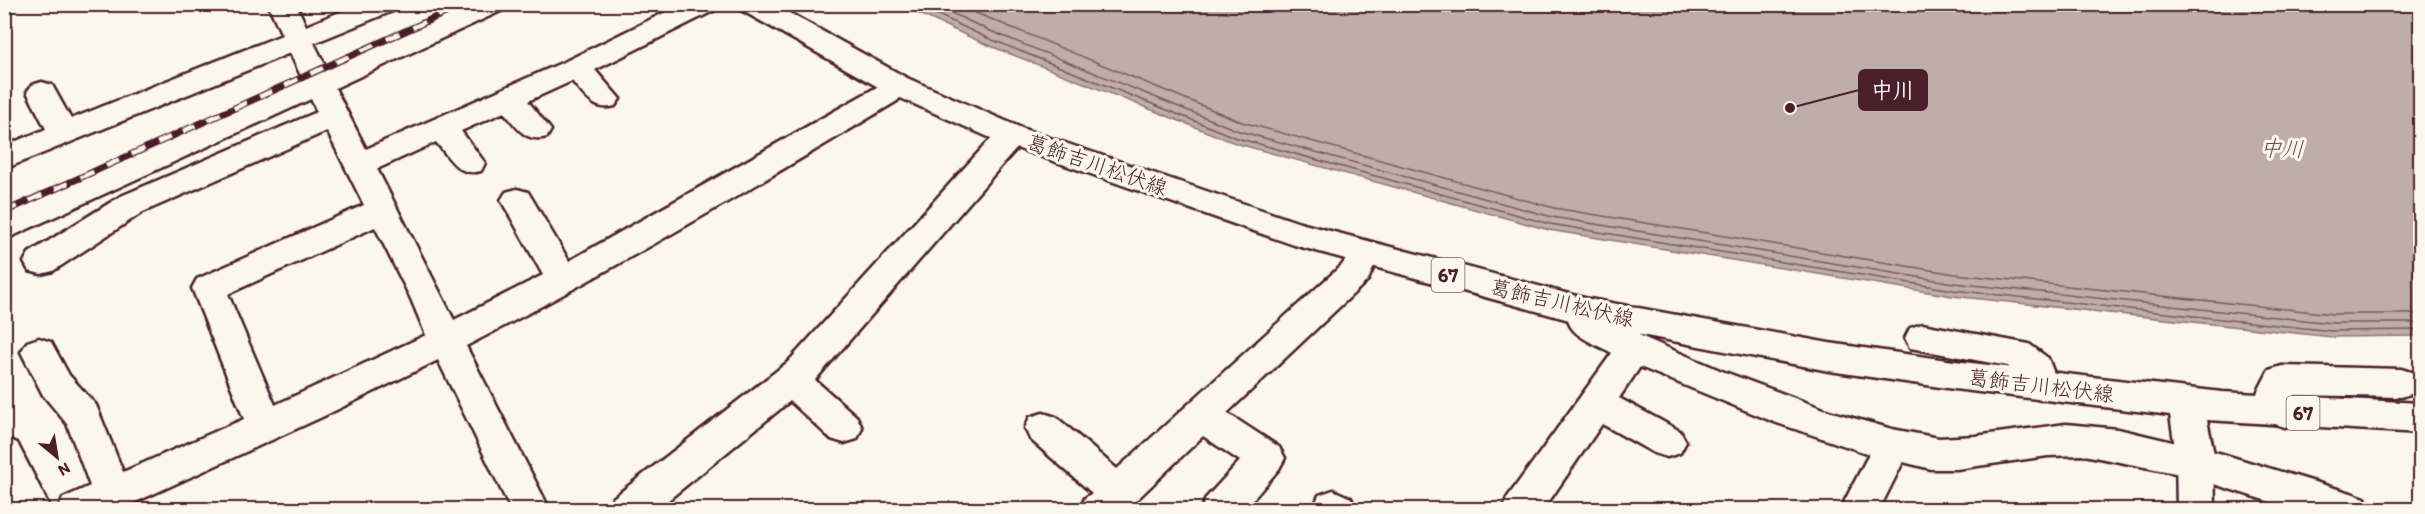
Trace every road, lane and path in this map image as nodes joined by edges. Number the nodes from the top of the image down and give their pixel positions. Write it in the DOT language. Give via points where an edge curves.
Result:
graph roads {
  1 [pos="282,4"];
  2 [pos="385,4"];
  3 [pos="493,4"];
  4 [pos="705,4"];
  5 [pos="752,4"];
  6 [pos="300,40"];
  7 [pos="576,68"];
  8 [pos="319,84"];
  9 [pos="897,85"];
  10 [pos="42,92"];
  11 [pos="508,98"];
  12 [pos="605,99"];
  13 [pos="334,116"];
  14 [pos="442,128"];
  15 [pos="536,130"];
  16 [pos="64,134"];
  17 [pos="1013,136"];
  18 [pos="4,158"];
  19 [pos="470,163"];
  20 [pos="359,164"];
  21 [pos="517,200"];
  22 [pos="382,210"];
  23 [pos="4,228"];
  24 [pos="1364,253"];
  25 [pos="41,262"];
  26 [pos="566,278"];
  27 [pos="1584,311"];
  28 [pos="1922,339"];
  29 [pos="446,341"];
  30 [pos="1634,349"];
  31 [pos="39,352"];
  32 [pos="791,380"];
  33 [pos="2401,383"];
  34 [pos="2041,386"];
  35 [pos="1596,403"];
  36 [pos="2186,404"];
  37 [pos="2285,412"];
  38 [pos="1200,415"];
  39 [pos="2421,418"];
  40 [pos="265,425"];
  41 [pos="844,428"];
  42 [pos="1043,428"];
  43 [pos="1667,442"];
  44 [pos="1893,445"];
  45 [pos="4,454"];
  46 [pos="2196,464"];
  47 [pos="112,494"];
  48 [pos="1109,500"];
  49 [pos="32,510"];
  50 [pos="77,510"];
  51 [pos="531,510"];
  52 [pos="627,510"];
  53 [pos="1220,510"];
  54 [pos="1521,510"];
  55 [pos="1859,510"];
  56 [pos="2196,510"];
  57 [pos="2351,510"];
  1 -- 6 [label="street"];
  2 -- 6 [label="street"];
  3 -- 8 [label="street"];
  4 -- 7 [label="street"];
  5 -- 9 [label="street, 葛飾吉川松伏線 / 67"];
  6 -- 8 [label="street"];
  6 -- 16 [label="street"];
  7 -- 11 [label="street"];
  7 -- 12 [label="street"];
  8 -- 13 [label="street"];
  8 -- 23 [label="street"];
  9 -- 17 [label="street, 葛飾吉川松伏線 / 67"];
  9 -- 26 [label="street" via="745,178"];
  10 -- 16 [label="street"];
  11 -- 14 [label="street"];
  11 -- 15 [label="street"];
  13 -- 20 [label="street"];
  13 -- 25 [label="street" via="132,204"];
  14 -- 19 [label="street"];
  14 -- 20 [label="street"];
  16 -- 18 [label="street"];
  17 -- 24 [label="street, 葛飾吉川松伏線 / 67" via="1294,233"];
  17 -- 32 [label="street" via="837,334"];
  20 -- 22 [label="street"];
  21 -- 26 [label="street" via="557,270"];
  22 -- 29 [label="street"];
  22 -- 40 [label="street" via="209,288"];
  24 -- 27 [label="street, 葛飾吉川松伏線 / 67"];
  24 -- 38 [label="street" via="1356,271"];
  26 -- 29 [label="street"];
  27 -- 30 [label="street" via="1584,321"];
  27 -- 34 [label="street, 葛飾吉川松伏線 / 67" via="1829,357"];
  28 -- 34 [label="street" via="2017,354 2035,368"];
  29 -- 40 [label="street"];
  29 -- 51 [label="street"];
  30 -- 35 [label="street"];
  30 -- 44 [label="street" via="1836,429"];
  31 -- 47 [label="street" via="56,385 83,416"];
  32 -- 41 [label="street"];
  32 -- 52 [label="street"];
  33 -- 37 [label="street" via="2282,380 2275,393"];
  34 -- 36 [label="street, 葛飾吉川松伏線 / 67"];
  35 -- 43 [label="street"];
  35 -- 54 [label="street"];
  36 -- 37 [label="street, 葛飾吉川松伏線 / 67"];
  36 -- 46 [label="street"];
  37 -- 39 [label="street, 葛飾吉川松伏線 / 67"];
  38 -- 48 [label="street"];
  38 -- 53 [label="street" via="1266,458"];
  40 -- 47 [label="street"];
  42 -- 48 [label="street" via="1106,482"];
  44 -- 46 [label="street" via="1937,454 1960,454 2082,440"];
  44 -- 55 [label="street"];
  45 -- 49 [label="street"];
  46 -- 56 [label="street"];
  46 -- 57 [label="street"];
  47 -- 50 [label="street"];
}
